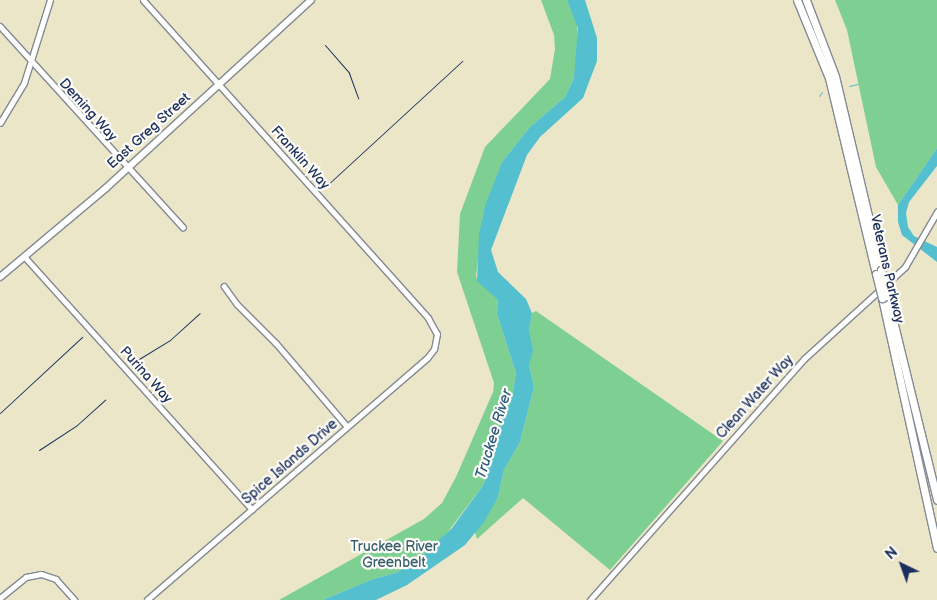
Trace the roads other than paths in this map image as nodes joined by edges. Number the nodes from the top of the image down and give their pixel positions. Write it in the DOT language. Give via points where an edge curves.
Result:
graph roads {
  1 [pos="50,0"];
  2 [pos="143,0"];
  3 [pos="312,0"];
  4 [pos="797,0"];
  5 [pos="806,0"];
  6 [pos="0,26"];
  7 [pos="31,62"];
  8 [pos="219,85"];
  9 [pos="0,123"];
  10 [pos="127,168"];
  11 [pos="937,212"];
  12 [pos="183,227"];
  13 [pos="23,256"];
  14 [pos="878,272"];
  15 [pos="0,277"];
  16 [pos="224,286"];
  17 [pos="884,297"];
  18 [pos="436,334"];
  19 [pos="347,426"];
  20 [pos="937,500"];
  21 [pos="252,509"];
  22 [pos="937,548"];
  23 [pos="0,598"];
  24 [pos="75,600"];
  25 [pos="147,600"];
  26 [pos="590,600"];
  1 -- 7 [label="street"];
  2 -- 8 [label="street, Franklin Way"];
  3 -- 8 [label="main road, East Greg Street"];
  4 -- 14 [label="main road, Veterans Parkway" via="829,78"];
  5 -- 14 [label="main road, Veterans Parkway" via="835,76"];
  6 -- 7 [label="street, Deming Way"];
  7 -- 9 [label="street" via="20,94"];
  7 -- 10 [label="street, Deming Way"];
  8 -- 10 [label="main road, East Greg Street"];
  8 -- 18 [label="street, Franklin Way" via="428,318"];
  10 -- 12 [label="street, Deming Way"];
  10 -- 13 [label="main road, East Greg Street"];
  11 -- 26 [label="street, Clean Water Way" via="900,272 804,359"];
  13 -- 15 [label="main road, East Greg Street"];
  13 -- 21 [label="street, Purina Way"];
  14 -- 17 [label="main road, Veterans Parkway, bridge"];
  16 -- 19 [label="street"];
  17 -- 20 [label="main road, Veterans Parkway"];
  17 -- 22 [label="main road, Veterans Parkway"];
  18 -- 19 [label="street, Spice Islands Drive" via="431,354"];
  19 -- 21 [label="street, Spice Islands Drive"];
  21 -- 25 [label="street, Spice Islands Drive"];
  23 -- 24 [label="street" via="26,577 41,574 56,579"];
}
